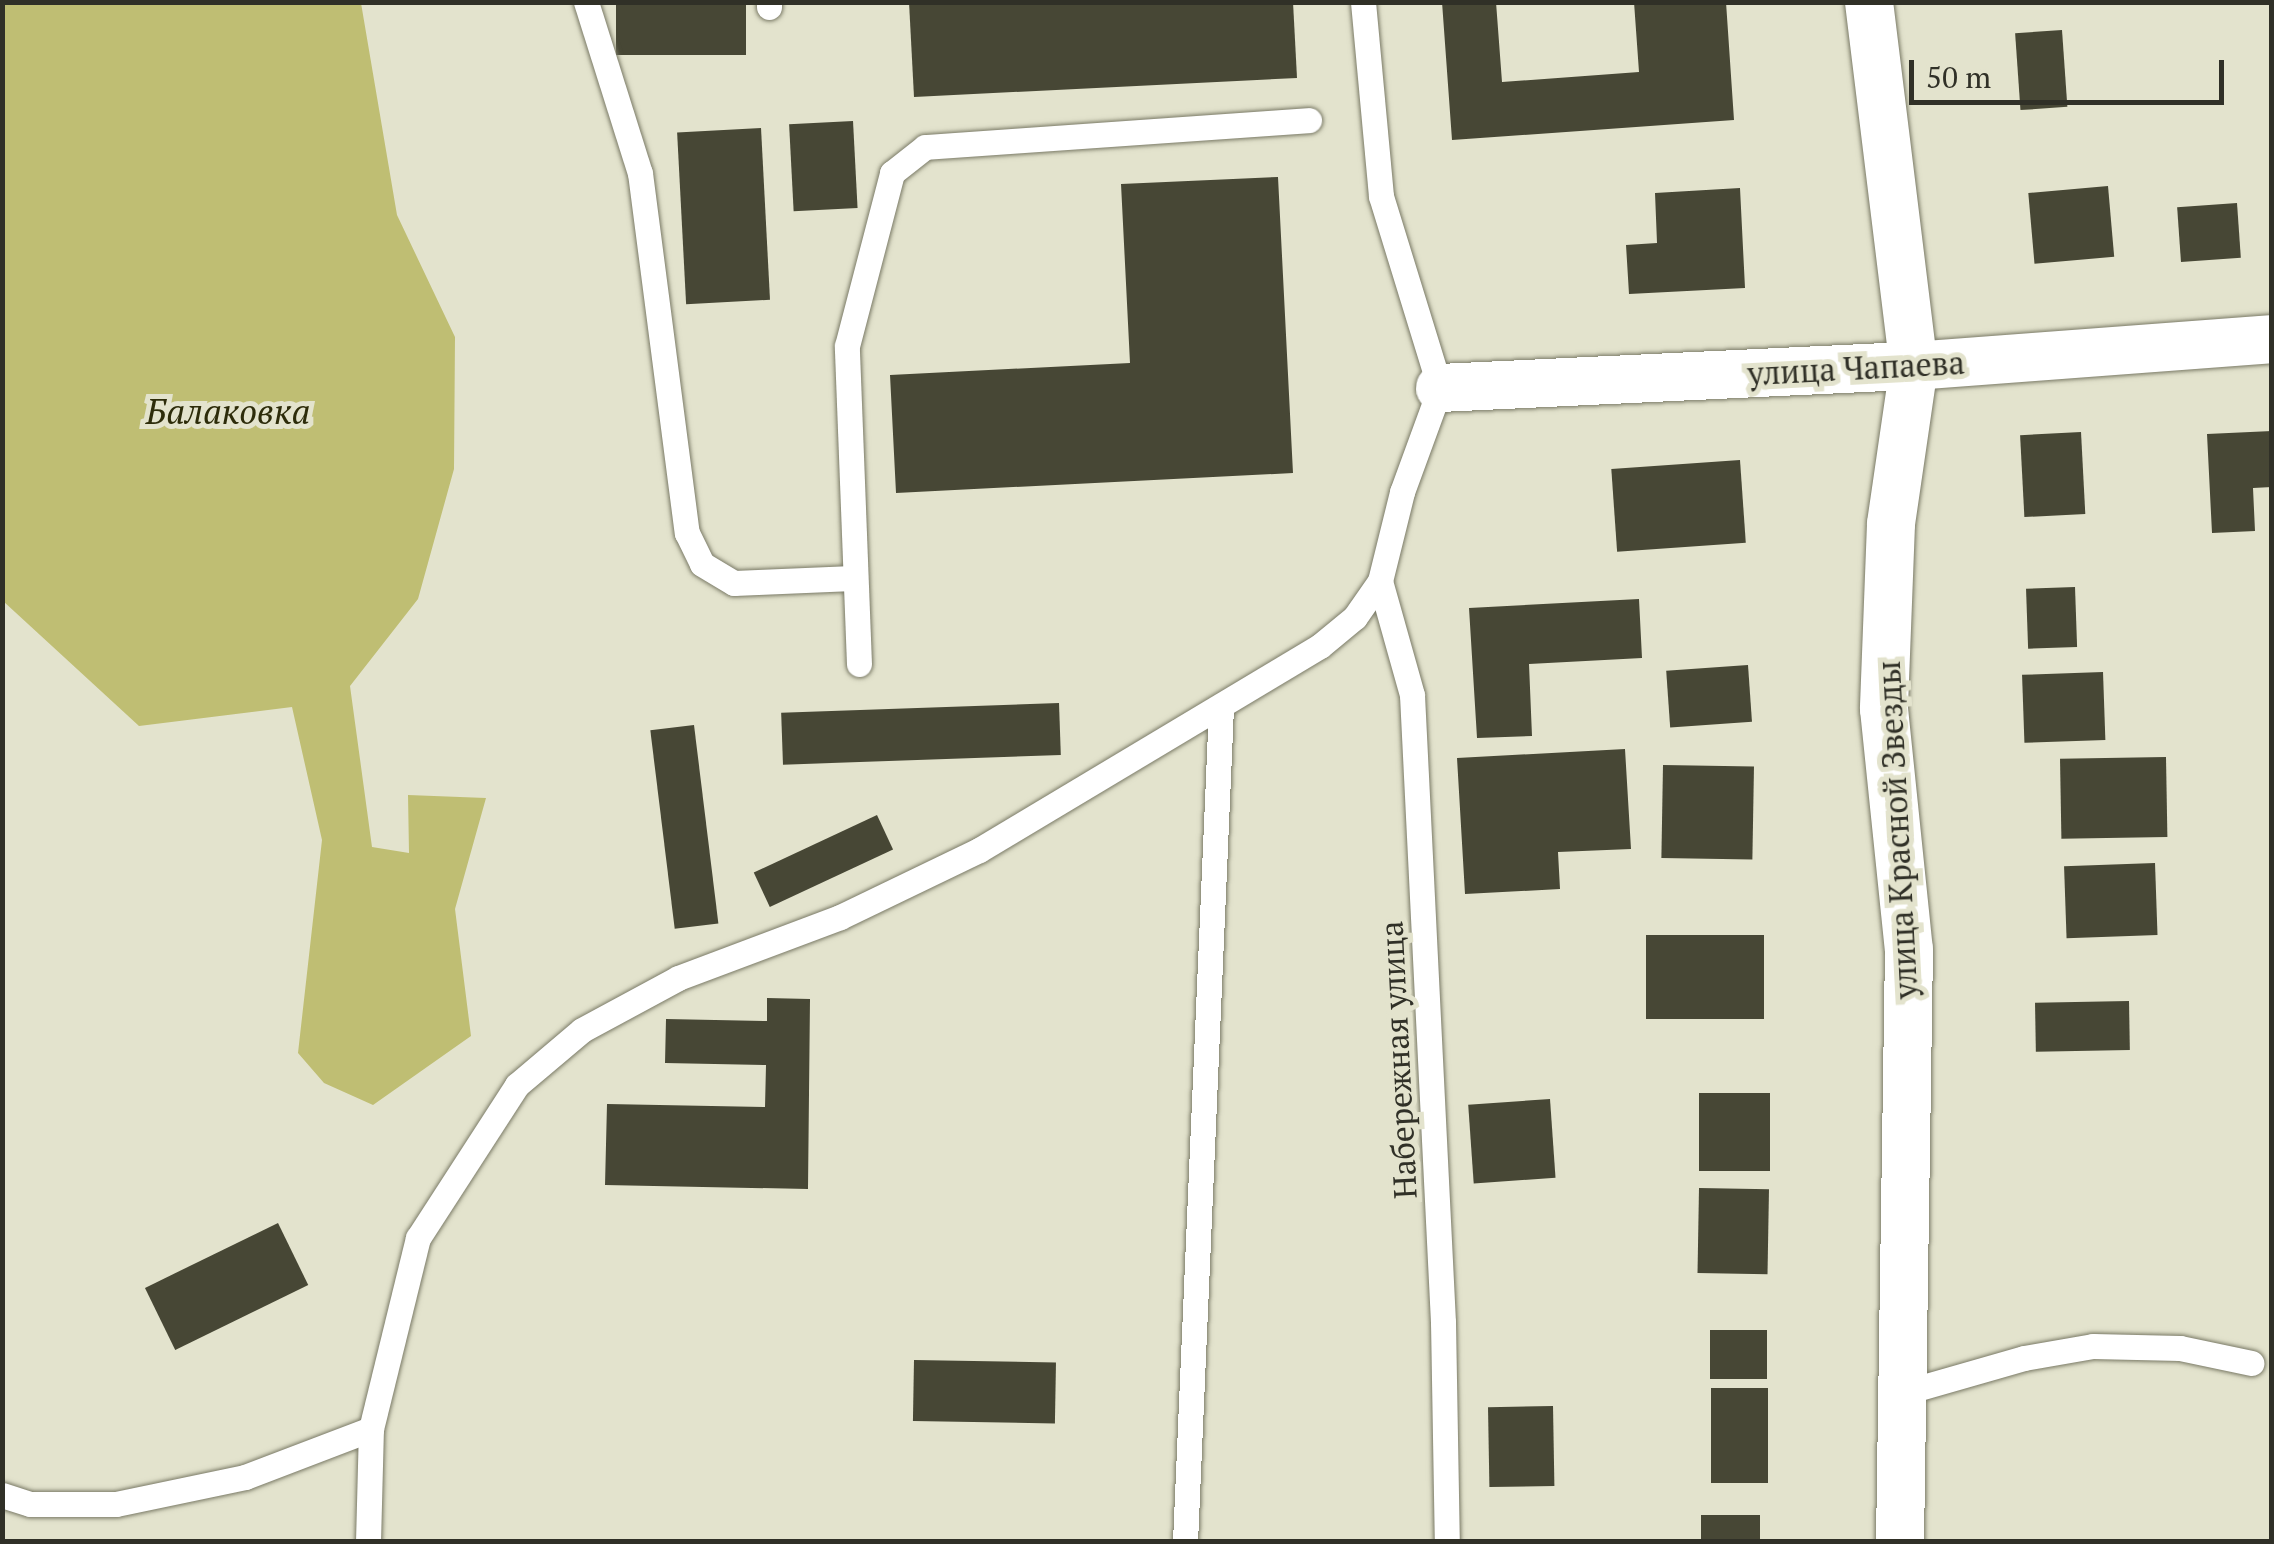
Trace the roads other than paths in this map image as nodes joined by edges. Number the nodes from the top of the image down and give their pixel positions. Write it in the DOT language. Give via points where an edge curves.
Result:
graph roads {
  1 [pos="586,2"];
  2 [pos="1363,2"];
  3 [pos="1869,2"];
  4 [pos="1309,120"];
  5 [pos="2272,338"];
  6 [pos="1914,366"];
  7 [pos="1440,388"];
  8 [pos="854,578"];
  9 [pos="1380,581"];
  10 [pos="859,664"];
  11 [pos="1220,707"];
  12 [pos="2252,1363"];
  13 [pos="1902,1393"];
  14 [pos="371,1429"];
  15 [pos="2,1494"];
  16 [pos="368,1542"];
  17 [pos="1185,1542"];
  18 [pos="1447,1542"];
  19 [pos="1900,1542"];
  1 -- 8 [label="lane" via="640,173 687,533 702,564 734,583"];
  2 -- 7 [label="lane" via="1381,196"];
  3 -- 6 [label="street, улица Красной Звезды"];
  4 -- 8 [label="lane" via="925,146 892,173 847,346"];
  5 -- 6 [label="street, улица Чапаева"];
  6 -- 7 [label="street, улица Чапаева"];
  6 -- 13 [label="street, улица Красной Звезды" via="1891,524 1884,709 1909,949"];
  7 -- 9 [label="lane" via="1402,492"];
  8 -- 10 [label="lane"];
  9 -- 11 [label="lane" via="1355,617 1320,646"];
  9 -- 18 [label="lane, Набережная улица" via="1412,695 1444,1322"];
  11 -- 14 [label="lane" via="978,850 840,917 678,978 582,1030 517,1085 418,1238"];
  11 -- 17 [label="lane"];
  12 -- 13 [label="lane" via="2180,1348 2093,1346"];
  13 -- 19 [label="street, улица Красной Звезды"];
  14 -- 15 [label="lane" via="245,1478 116,1504 30,1504"];
  14 -- 16 [label="lane"];
}
